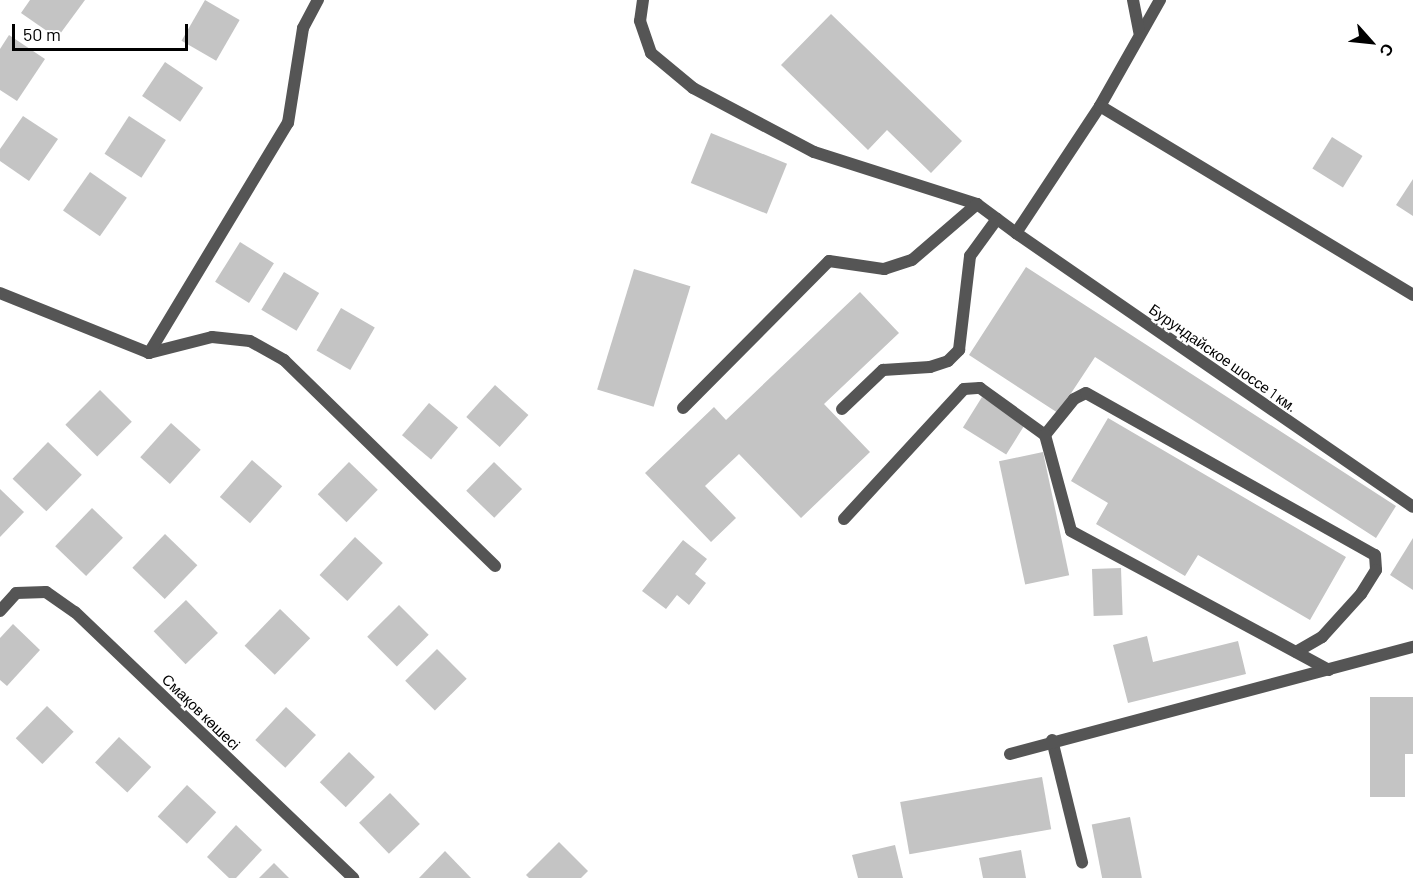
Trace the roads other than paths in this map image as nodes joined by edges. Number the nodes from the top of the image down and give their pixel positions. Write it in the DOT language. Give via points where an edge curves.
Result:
graph roads {
  1 [pos="318,0"];
  2 [pos="643,0"];
  3 [pos="1133,0"];
  4 [pos="1160,0"];
  5 [pos="1139,32"];
  6 [pos="1100,106"];
  7 [pos="977,204"];
  8 [pos="997,219"];
  9 [pos="1016,233"];
  10 [pos="0,293"];
  11 [pos="1413,295"];
  12 [pos="149,353"];
  13 [pos="682,408"];
  14 [pos="842,409"];
  15 [pos="1044,435"];
  16 [pos="1413,507"];
  17 [pos="844,519"];
  18 [pos="495,566"];
  19 [pos="0,610"];
  20 [pos="1413,647"];
  21 [pos="1296,652"];
  22 [pos="1329,670"];
  23 [pos="1052,740"];
  24 [pos="1010,754"];
  25 [pos="1082,862"];
  26 [pos="353,878"];
  1 -- 12 [label="street" via="303,28 288,123"];
  2 -- 7 [label="street, Бурундайское шоссе 1 км." via="640,21 651,52 693,88 814,152"];
  3 -- 5 [label="street"];
  4 -- 5 [label="street"];
  5 -- 6 [label="street"];
  6 -- 9 [label="street"];
  6 -- 11 [label="street"];
  7 -- 8 [label="street, Бурундайское шоссе 1 км."];
  7 -- 13 [label="street" via="912,260 884,269 829,261"];
  8 -- 9 [label="street, Бурундайское шоссе 1 км."];
  8 -- 14 [label="street" via="970,256 958,350 948,361 930,367 883,370"];
  9 -- 16 [label="street, Бурундайское шоссе 1 км."];
  10 -- 12 [label="street"];
  12 -- 18 [label="street" via="213,337 250,341 284,360"];
  15 -- 17 [label="street" via="980,388 964,389"];
  15 -- 21 [label="street" via="1071,531"];
  15 -- 21 [label="street" via="1074,399 1086,393 1375,555 1376,570 1361,594 1322,637"];
  19 -- 26 [label="street, Смақов көшесі" via="16,593 46,592 75,612"];
  20 -- 22 [label="street"];
  21 -- 22 [label="street"];
  22 -- 23 [label="street"];
  23 -- 24 [label="street"];
  23 -- 25 [label="street"];
}
